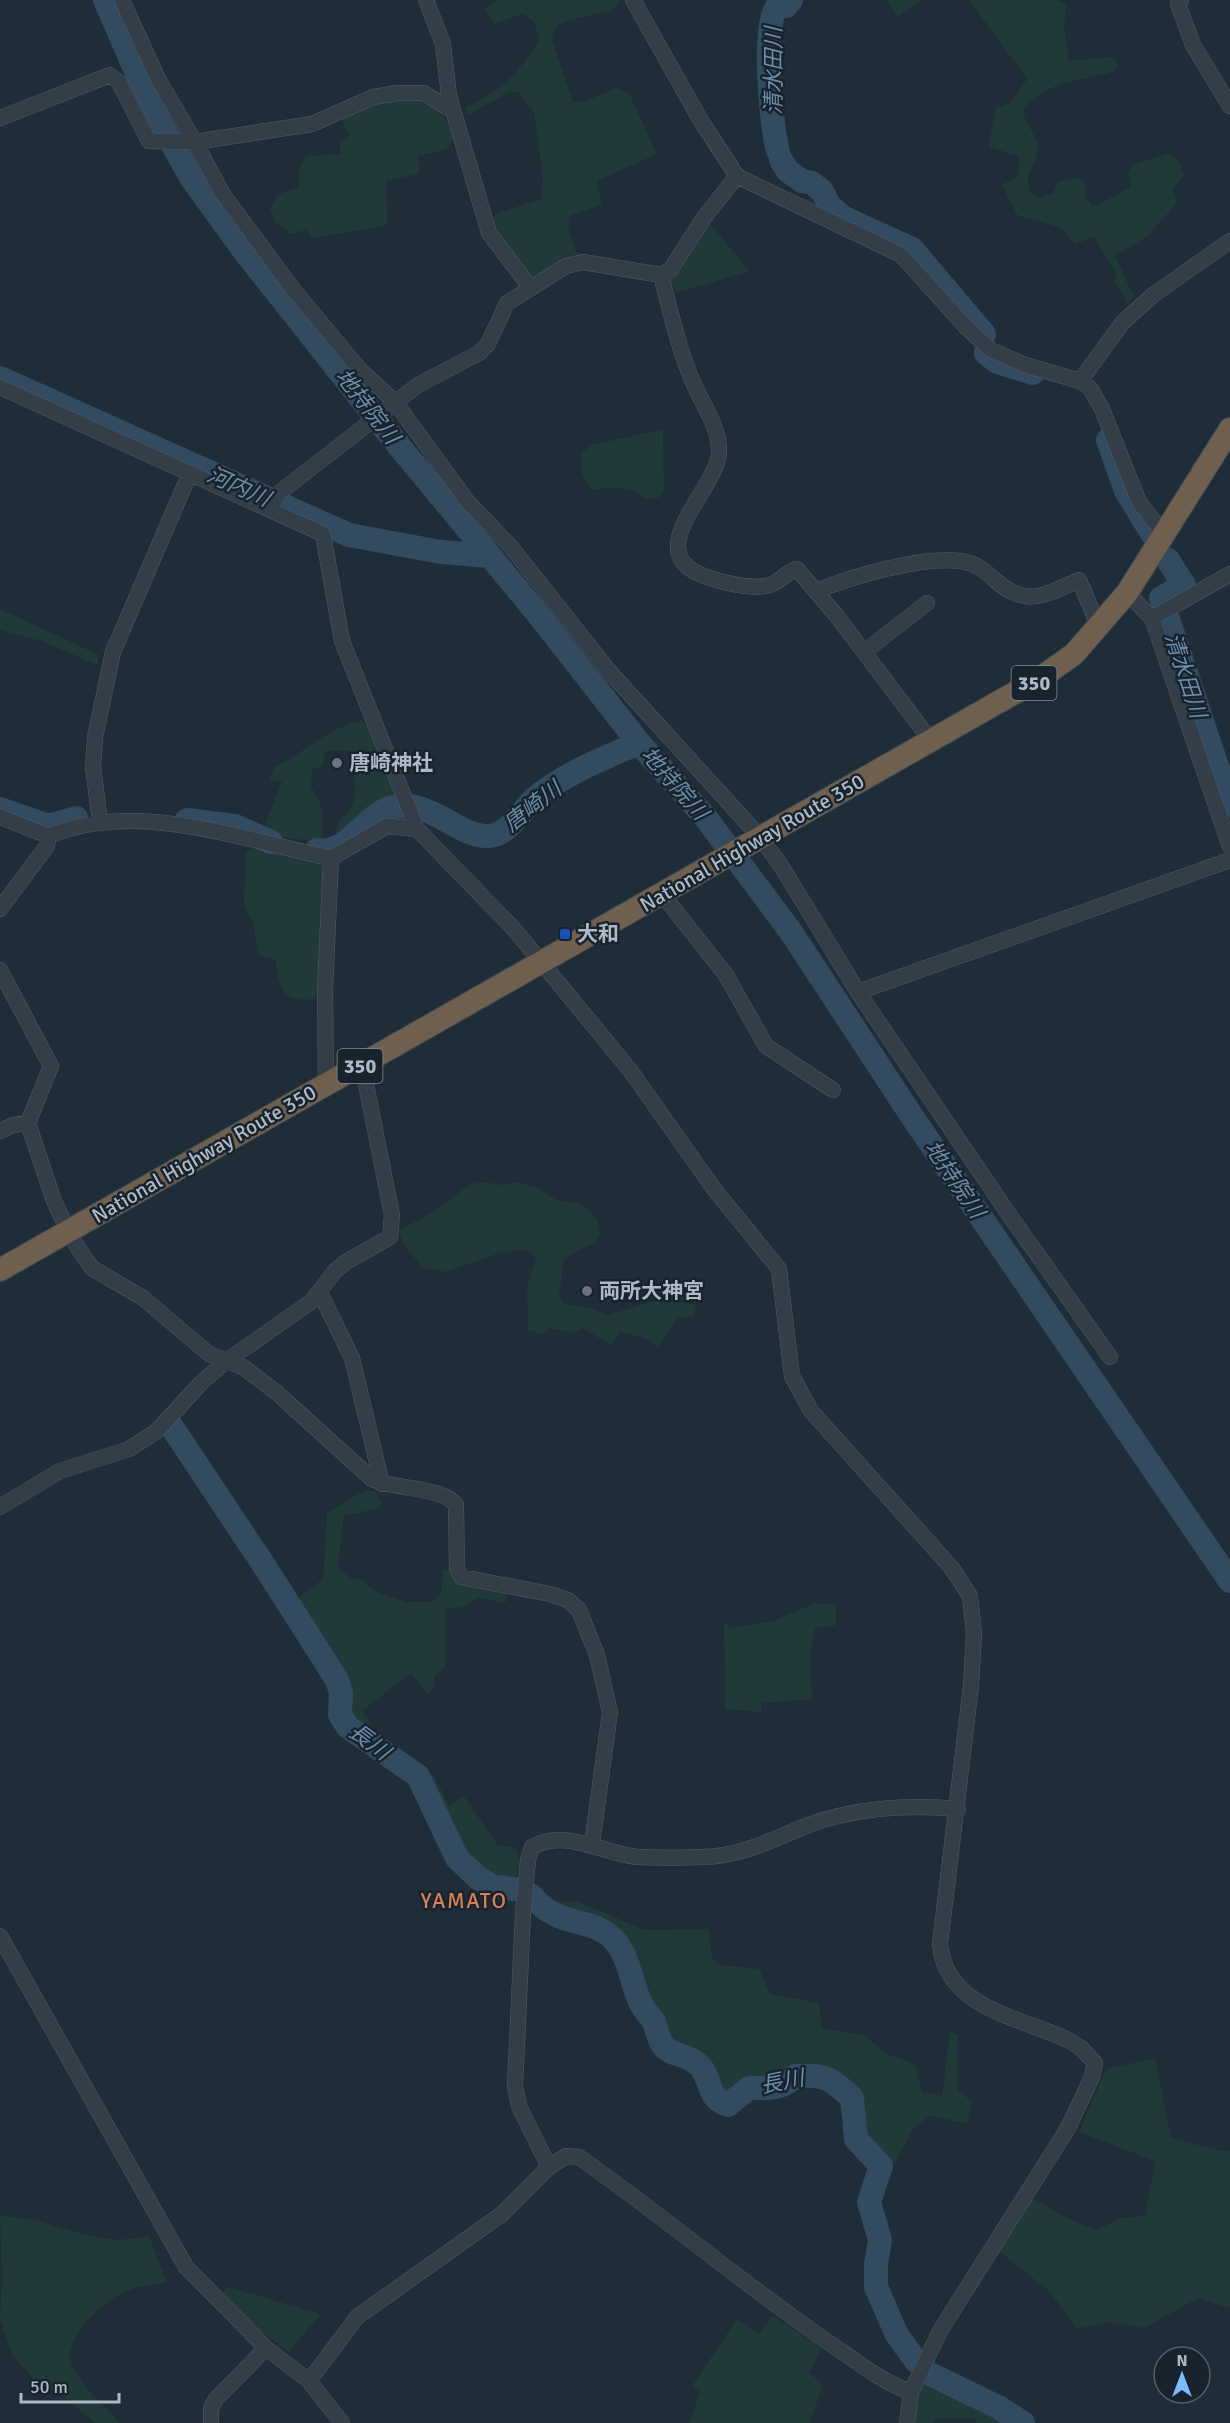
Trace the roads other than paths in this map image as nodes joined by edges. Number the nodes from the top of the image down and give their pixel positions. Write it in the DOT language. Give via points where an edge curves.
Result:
graph roads {
  1 [pos="122,0"];
  2 [pos="426,0"];
  3 [pos="633,0"];
  4 [pos="1181,0"];
  5 [pos="1230,106"];
  6 [pos="453,111"];
  7 [pos="0,118"];
  8 [pos="195,142"];
  9 [pos="737,176"];
  10 [pos="1230,241"];
  11 [pos="661,275"];
  12 [pos="530,287"];
  13 [pos="1080,381"];
  14 [pos="0,387"];
  15 [pos="391,405"];
  16 [pos="1230,429"];
  17 [pos="190,473"];
  18 [pos="271,508"];
  19 [pos="1164,534"];
  20 [pos="1230,574"];
  21 [pos="817,591"];
  22 [pos="1127,593"];
  23 [pos="927,603"];
  24 [pos="1160,613"];
  25 [pos="1103,624"];
  26 [pos="864,652"];
  27 [pos="932,742"];
  28 [pos="0,817"];
  29 [pos="100,821"];
  30 [pos="417,829"];
  31 [pos="49,836"];
  32 [pos="756,840"];
  33 [pos="1230,847"];
  34 [pos="331,858"];
  35 [pos="1230,860"];
  36 [pos="662,894"];
  37 [pos="0,909"];
  38 [pos="541,964"];
  39 [pos="0,970"];
  40 [pos="858,992"];
  41 [pos="363,1064"];
  42 [pos="326,1085"];
  43 [pos="832,1090"];
  44 [pos="28,1123"];
  45 [pos="0,1131"];
  46 [pos="68,1231"];
  47 [pos="0,1270"];
  48 [pos="320,1293"];
  49 [pos="1110,1357"];
  50 [pos="225,1362"];
  51 [pos="382,1484"];
  52 [pos="0,1507"];
  53 [pos="958,1809"];
  54 [pos="592,1844"];
  55 [pos="0,1936"];
  56 [pos="549,2167"];
  57 [pos="266,2348"];
  58 [pos="309,2381"];
  59 [pos="911,2392"];
  60 [pos="211,2423"];
  61 [pos="342,2423"];
  62 [pos="907,2423"];
  1 -- 8 [label="street" via="158,79"];
  2 -- 6 [label="street" via="443,44"];
  3 -- 9 [label="street" via="701,121"];
  4 -- 5 [label="street" via="1178,4 1193,45"];
  6 -- 8 [label="street" via="424,93 398,93 373,97 312,124"];
  6 -- 12 [label="street" via="489,233"];
  7 -- 8 [label="street" via="110,75 118,82 149,141"];
  8 -- 15 [label="street" via="222,193 279,270"];
  9 -- 11 [label="street" via="671,268"];
  9 -- 13 [label="street" via="901,255 991,350"];
  10 -- 13 [label="street" via="1153,295 1123,322"];
  11 -- 12 [label="street" via="583,262 566,266"];
  11 -- 21 [label="street" via="692,380 719,451 714,473 683,524 677,550 683,562 697,574 717,580 771,585 797,569"];
  12 -- 15 [label="street" via="507,303 488,344 479,353 435,374"];
  13 -- 19 [label="street" via="1090,388 1102,409 1139,502"];
  14 -- 17 [label="street"];
  15 -- 18 [label="street" via="279,493"];
  15 -- 32 [label="street" via="609,671"];
  16 -- 19 [label="highway, National Highway Route 350 / 350"];
  17 -- 18 [label="street"];
  17 -- 29 [label="street" via="113,652 95,737 93,767"];
  18 -- 30 [label="street" via="323,534 342,641"];
  19 -- 22 [label="highway, National Highway Route 350 / 350"];
  20 -- 24 [label="street"];
  21 -- 25 [label="street" via="921,562 960,561 981,566 1015,595 1034,597 1079,580 1096,620"];
  21 -- 26 [label="street"];
  22 -- 24 [label="street"];
  22 -- 25 [label="highway, National Highway Route 350 / 350"];
  23 -- 26 [label="street"];
  24 -- 33 [label="street"];
  25 -- 27 [label="highway, National Highway Route 350 / 350" via="1074,654 1039,679"];
  26 -- 27 [label="street"];
  27 -- 32 [label="highway, National Highway Route 350 / 350"];
  28 -- 31 [label="street"];
  29 -- 31 [label="street"];
  29 -- 34 [label="street" via="192,827"];
  30 -- 34 [label="street" via="387,826"];
  30 -- 38 [label="street" via="492,905"];
  31 -- 37 [label="street" via="47,846"];
  32 -- 36 [label="highway, National Highway Route 350 / 350"];
  32 -- 40 [label="street" via="780,864"];
  34 -- 42 [label="street" via="325,990"];
  35 -- 40 [label="street"];
  36 -- 38 [label="highway, National Highway Route 350 / 350"];
  36 -- 43 [label="street" via="726,975 766,1046"];
  38 -- 41 [label="highway, National Highway Route 350 / 350"];
  38 -- 53 [label="street" via="630,1070 714,1189 778,1269 792,1376 811,1411 951,1567 970,1596 974,1633"];
  39 -- 44 [label="street" via="51,1066"];
  40 -- 49 [label="street"];
  41 -- 42 [label="highway, National Highway Route 350 / 350"];
  41 -- 48 [label="street" via="392,1228 390,1237 335,1271"];
  42 -- 46 [label="highway, National Highway Route 350 / 350"];
  44 -- 45 [label="street"];
  44 -- 46 [label="street"];
  46 -- 47 [label="highway, National Highway Route 350 / 350"];
  46 -- 50 [label="street" via="92,1268 143,1298 208,1354"];
  48 -- 50 [label="street"];
  48 -- 51 [label="street" via="352,1358"];
  50 -- 51 [label="street" via="243,1367 276,1392 338,1450"];
  50 -- 52 [label="street" via="157,1431 129,1449 60,1471"];
  51 -- 54 [label="street" via="451,1498 456,1505 457,1568 461,1577 550,1594 568,1600 579,1610 597,1654 610,1712"];
  53 -- 54 [label="street" via="936,1807 851,1814 731,1854 704,1857 637,1857"];
  53 -- 59 [label="street" via="940,1944 946,1968 964,1994 976,2003 1068,2040 1095,2063 1068,2128 940,2331"];
  54 -- 56 [label="street" via="540,1843 532,1847 528,1860 515,2086 519,2106"];
  55 -- 57 [label="street" via="186,2267"];
  56 -- 58 [label="street" via="502,2214 357,2316"];
  56 -- 59 [label="street" via="566,2156 579,2157 787,2314 855,2361"];
  57 -- 58 [label="street"];
  57 -- 60 [label="street" via="216,2399 211,2408"];
  58 -- 61 [label="street"];
  59 -- 62 [label="street"];
}
